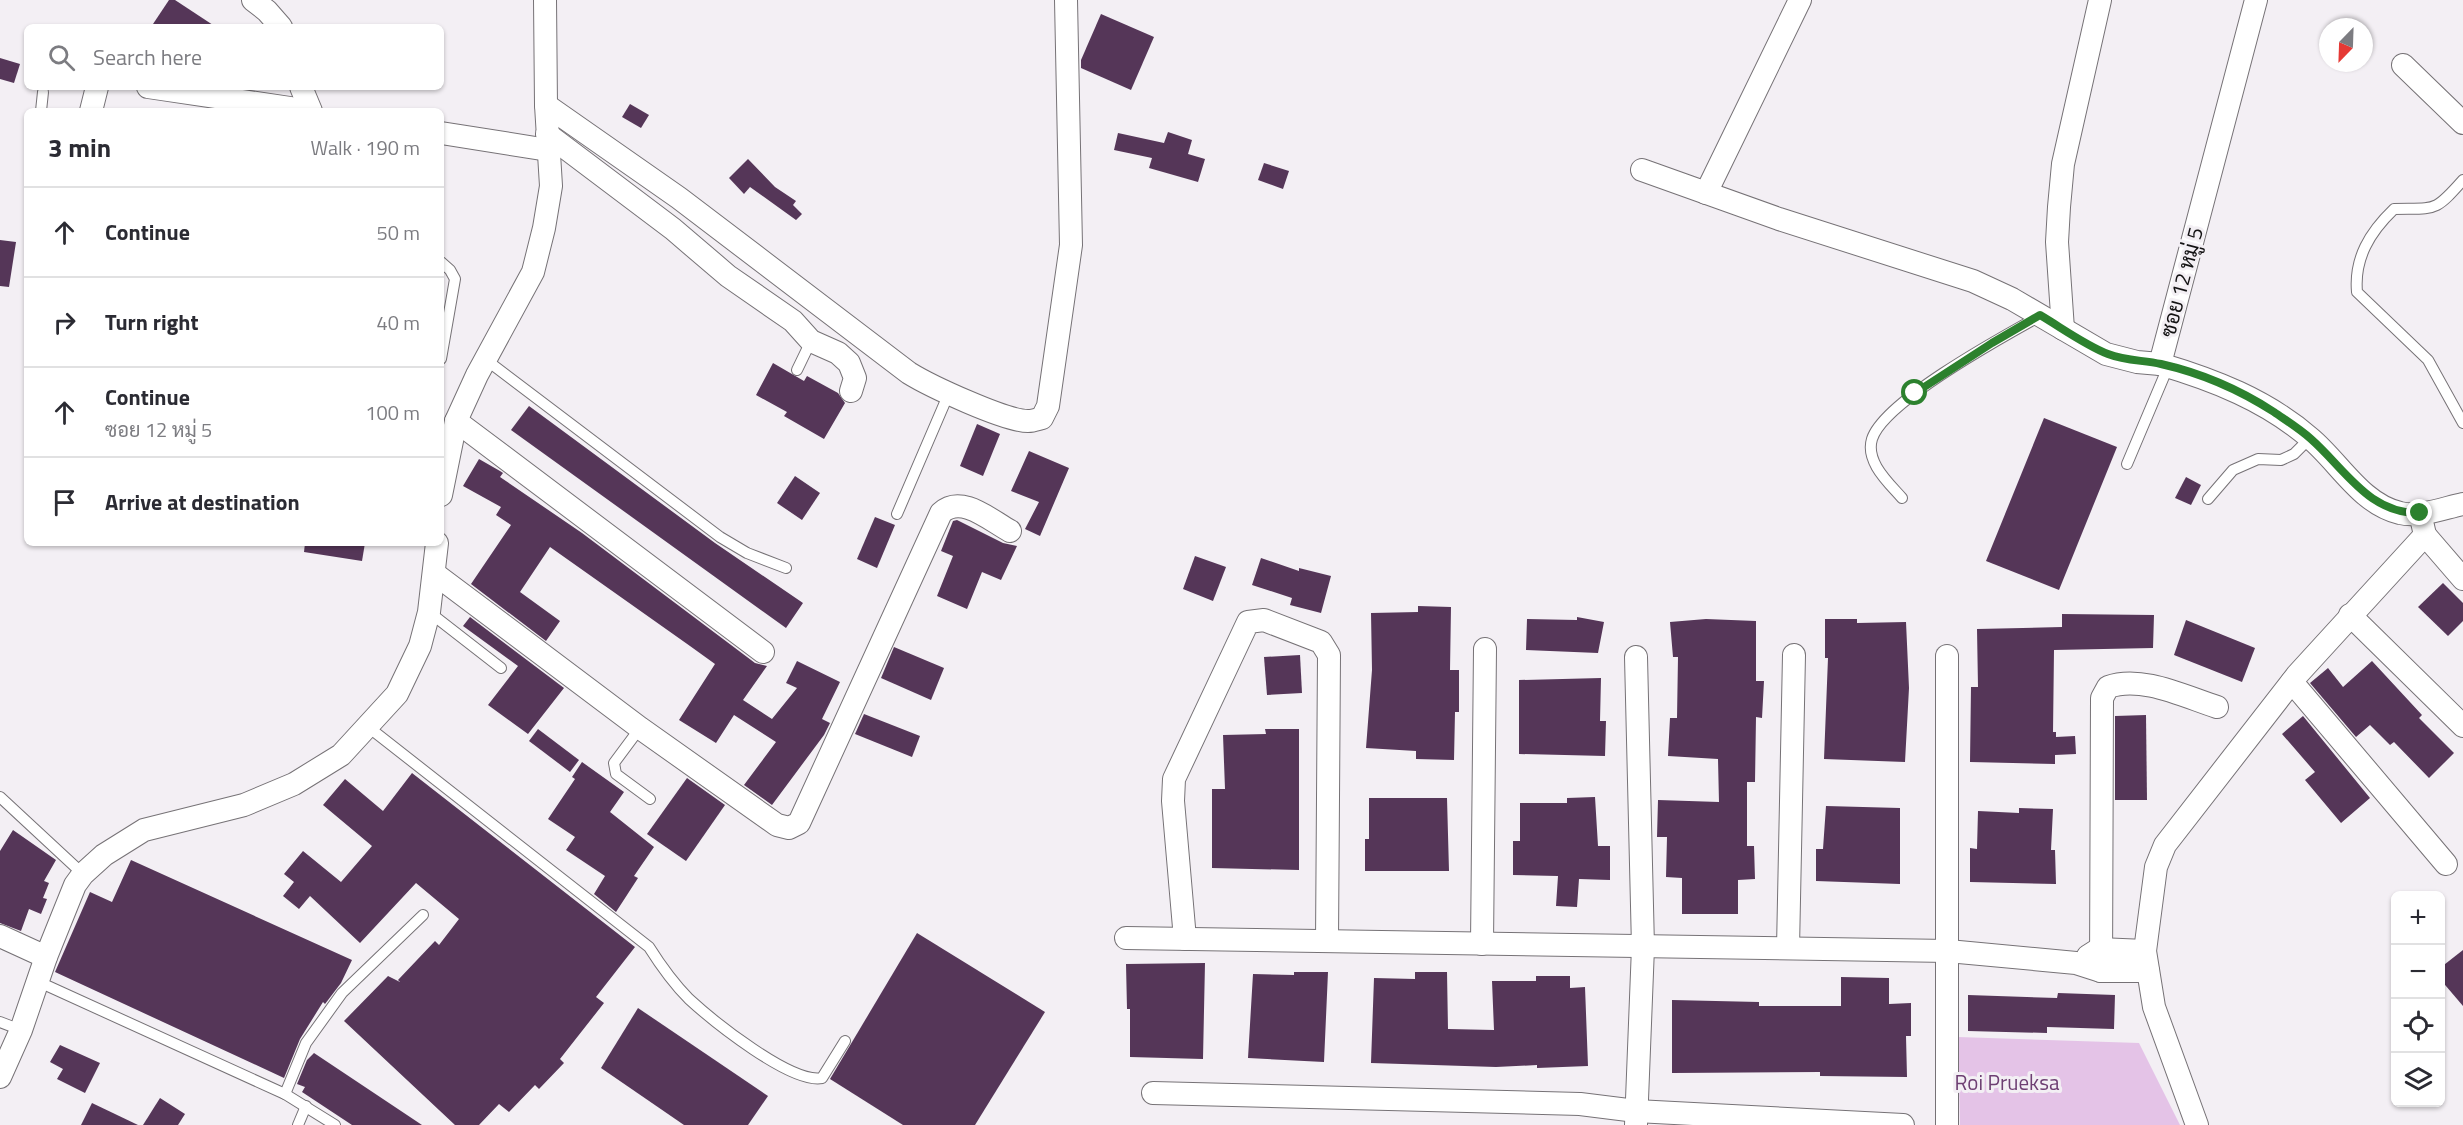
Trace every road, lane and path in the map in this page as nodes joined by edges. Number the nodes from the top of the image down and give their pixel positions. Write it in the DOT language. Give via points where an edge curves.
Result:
graph roads {
  1 [pos="253,0"];
  2 [pos="544,0"];
  3 [pos="1066,0"];
  4 [pos="1800,0"];
  5 [pos="2100,0"];
  6 [pos="2256,0"];
  7 [pos="278,24"];
  8 [pos="2403,65"];
  9 [pos="96,90"];
  10 [pos="168,90"];
  11 [pos="303,90"];
  12 [pos="43,92"];
  13 [pos="546,105"];
  14 [pos="41,108"];
  15 [pos="92,108"];
  16 [pos="290,108"];
  17 [pos="309,108"];
  18 [pos="2463,123"];
  19 [pos="444,133"];
  20 [pos="548,142"];
  21 [pos="1642,170"];
  22 [pos="2463,180"];
  23 [pos="1706,193"];
  24 [pos="444,265"];
  25 [pos="2040,315"];
  26 [pos="2063,329"];
  27 [pos="811,341"];
  28 [pos="444,342"];
  29 [pos="485,359"];
  30 [pos="2164,365"];
  31 [pos="797,370"];
  32 [pos="851,391"];
  33 [pos="949,393"];
  34 [pos="456,421"];
  35 [pos="2463,423"];
  36 [pos="2310,438"];
  37 [pos="2127,464"];
  38 [pos="444,480"];
  39 [pos="1902,498"];
  40 [pos="2208,499"];
  41 [pos="2463,504"];
  42 [pos="2420,513"];
  43 [pos="897,514"];
  44 [pos="1010,531"];
  45 [pos="2425,535"];
  46 [pos="437,546"];
  47 [pos="786,568"];
  48 [pos="435,574"];
  49 [pos="2463,579"];
  50 [pos="429,612"];
  51 [pos="2350,615"];
  52 [pos="1485,649"];
  53 [pos="763,652"];
  54 [pos="1794,655"];
  55 [pos="1947,656"];
  56 [pos="1636,657"];
  57 [pos="501,668"];
  58 [pos="2292,682"];
  59 [pos="2217,706"];
  60 [pos="368,726"];
  61 [pos="2463,726"];
  62 [pos="640,728"];
  63 [pos="0,797"];
  64 [pos="650,799"];
  65 [pos="2446,864"];
  66 [pos="83,874"];
  67 [pos="423,915"];
  68 [pos="0,936"];
  69 [pos="1126,938"];
  70 [pos="1185,939"];
  71 [pos="1327,941"];
  72 [pos="1482,944"];
  73 [pos="1643,947"];
  74 [pos="1788,948"];
  75 [pos="1948,951"];
  76 [pos="46,957"];
  77 [pos="2100,960"];
  78 [pos="2147,961"];
  79 [pos="39,982"];
  80 [pos="0,1022"];
  81 [pos="21,1030"];
  82 [pos="845,1041"];
  83 [pos="0,1077"];
  84 [pos="285,1094"];
  85 [pos="1153,1094"];
  86 [pos="306,1106"];
  87 [pos="1636,1118"];
  88 [pos="298,1125"];
  89 [pos="335,1125"];
  90 [pos="1903,1125"];
  91 [pos="1947,1125"];
  92 [pos="2197,1125"];
  1 -- 7 [label="street"];
  2 -- 13 [label="street"];
  3 -- 33 [label="street" via="1071,245 1048,406 1042,418 1030,422"];
  4 -- 23 [label="street"];
  5 -- 26 [label="street" via="2062,175 2057,242"];
  6 -- 30 [label="street, ซอย 12 หมู่ 5"];
  8 -- 18 [label="street"];
  9 -- 15 [label="street"];
  10 -- 16 [label="street"];
  11 -- 17 [label="street"];
  12 -- 14 [label="lane"];
  13 -- 20 [label="street"];
  13 -- 33 [label="street" via="679,198 896,364"];
  19 -- 20 [label="street"];
  20 -- 27 [label="street" via="673,229 728,276 793,321"];
  20 -- 29 [label="street" via="551,186 533,272"];
  21 -- 23 [label="street"];
  22 -- 35 [label="lane" via="2443,203 2429,210 2394,208 2376,226 2356,271 2357,292 2428,360"];
  23 -- 25 [label="street" via="1973,281"];
  24 -- 28 [label="lane" via="455,279"];
  25 -- 26 [label="street"];
  25 -- 39 [label="lane" via="1915,393 1886,420 1872,439 1872,456"];
  26 -- 30 [label="street" via="2106,354"];
  27 -- 31 [label="lane"];
  27 -- 32 [label="street" via="838,353 849,363 855,378"];
  29 -- 34 [label="street"];
  29 -- 47 [label="lane" via="720,537 747,554"];
  30 -- 36 [label="street, ซอย 12 หมู่ 5" via="2230,387"];
  30 -- 37 [label="lane"];
  33 -- 43 [label="lane"];
  34 -- 38 [label="street"];
  34 -- 53 [label="street"];
  36 -- 40 [label="lane" via="2294,454 2281,460 2258,459 2233,470"];
  36 -- 42 [label="street, ซอย 12 หมู่ 5" via="2380,505 2401,513"];
  41 -- 42 [label="street, ซอย 12 หมู่ 5"];
  42 -- 45 [label="street"];
  44 -- 62 [label="street" via="960,504 948,506 940,513 799,823 789,828 777,825"];
  45 -- 49 [label="street"];
  45 -- 51 [label="street"];
  46 -- 48 [label="street"];
  48 -- 50 [label="street"];
  48 -- 62 [label="street"];
  50 -- 57 [label="lane"];
  50 -- 60 [label="street" via="420,646 397,694"];
  51 -- 58 [label="street"];
  51 -- 61 [label="street"];
  52 -- 72 [label="street"];
  54 -- 74 [label="street"];
  55 -- 75 [label="street"];
  56 -- 73 [label="street"];
  58 -- 65 [label="street"];
  58 -- 78 [label="street" via="2165,845 2156,867"];
  59 -- 77 [label="street" via="2124,681 2108,687 2102,698"];
  60 -- 66 [label="street" via="341,755 294,784 244,805 144,830 104,855"];
  60 -- 82 [label="lane" via="649,947 690,999 789,1072 812,1080 822,1078"];
  62 -- 64 [label="lane" via="614,763 616,774"];
  63 -- 66 [label="lane"];
  66 -- 76 [label="street"];
  67 -- 84 [label="lane" via="342,993 306,1043"];
  68 -- 76 [label="street"];
  69 -- 70 [label="street"];
  70 -- 71 [label="street"];
  70 -- 71 [label="street" via="1174,779 1248,622 1264,620 1321,642 1329,655"];
  71 -- 72 [label="street"];
  72 -- 73 [label="street"];
  73 -- 74 [label="street"];
  73 -- 87 [label="street"];
  74 -- 75 [label="street"];
  75 -- 77 [label="street" via="2076,963"];
  75 -- 91 [label="street"];
  76 -- 79 [label="street"];
  77 -- 78 [label="street"];
  78 -- 92 [label="street" via="2154,1007"];
  79 -- 81 [label="street"];
  79 -- 84 [label="lane"];
  80 -- 81 [label="lane"];
  81 -- 83 [label="street"];
  84 -- 86 [label="lane"];
  85 -- 87 [label="street" via="1580,1104"];
  86 -- 88 [label="lane"];
  86 -- 89 [label="lane"];
  87 -- 90 [label="street"];
}
